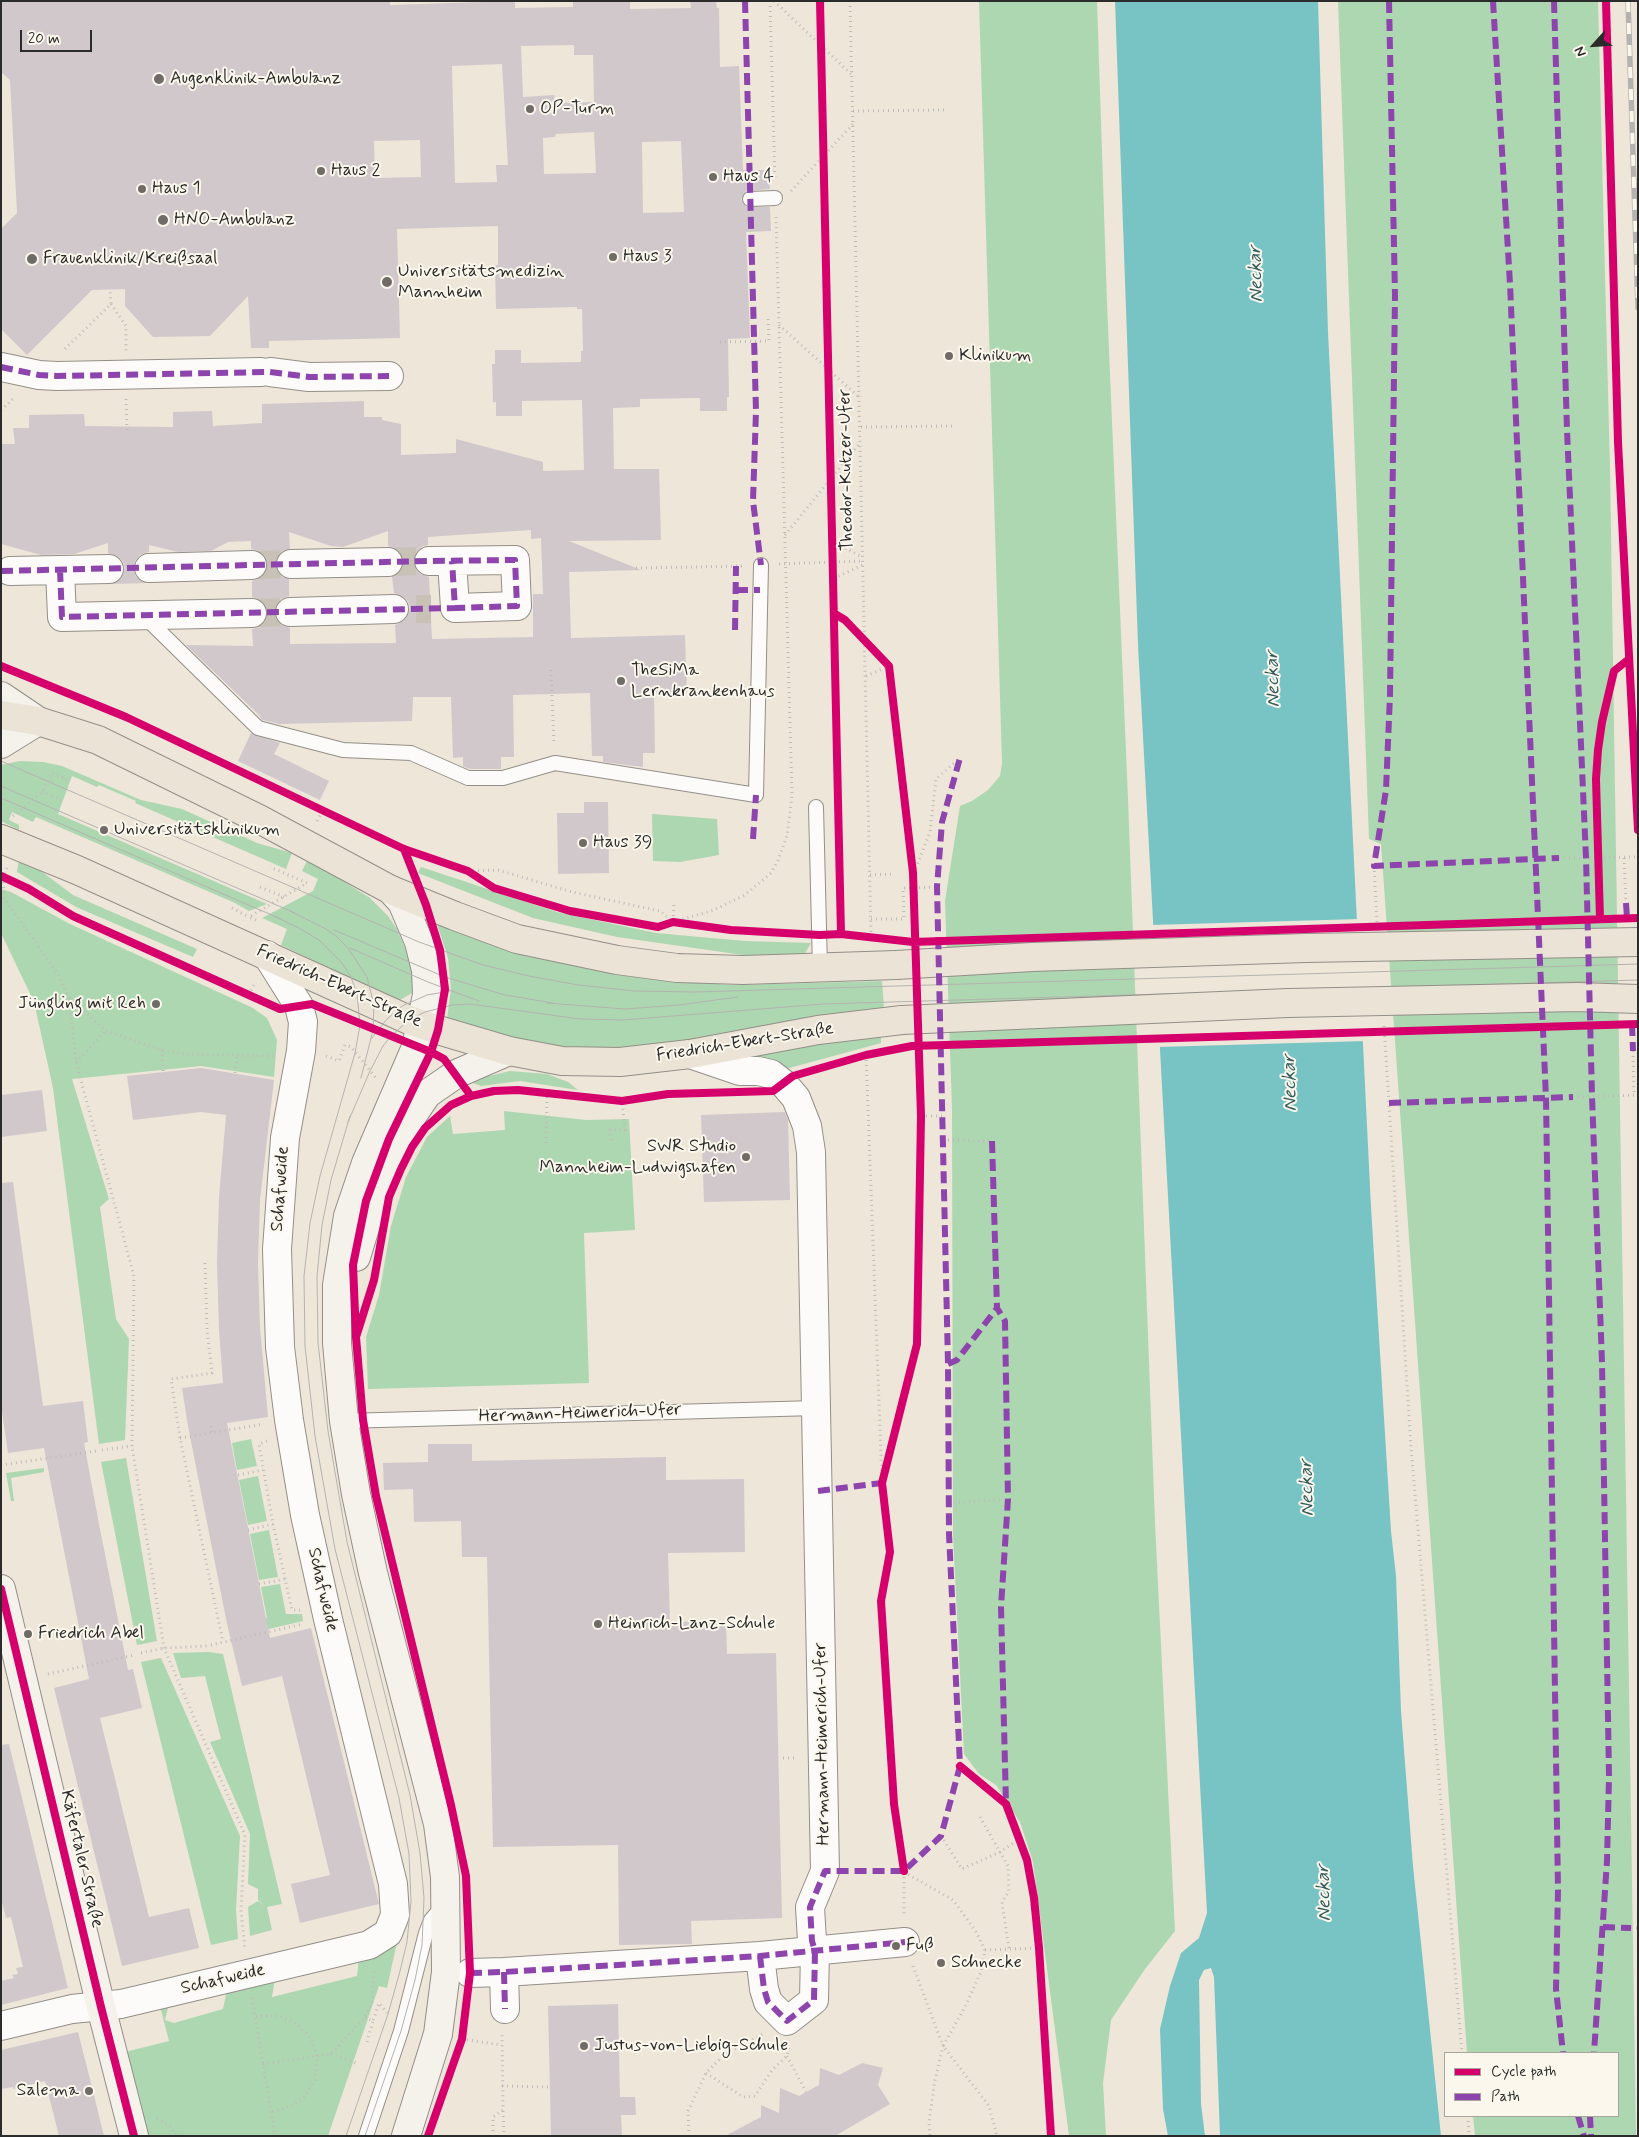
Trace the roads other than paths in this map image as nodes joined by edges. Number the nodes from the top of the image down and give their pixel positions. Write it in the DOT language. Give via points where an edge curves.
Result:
graph roads {
  1 [pos="750,200"];
  2 [pos="776,203"];
  3 [pos="1,367"];
  4 [pos="390,376"];
  5 [pos="388,562"];
  6 [pos="290,564"];
  7 [pos="252,565"];
  8 [pos="761,565"];
  9 [pos="60,570"];
  10 [pos="10,571"];
  11 [pos="421,609"];
  12 [pos="290,612"];
  13 [pos="252,613"];
  14 [pos="143,615"];
  15 [pos="1,696"];
  16 [pos="1,715"];
  17 [pos="38,721"];
  18 [pos="1,744"];
  19 [pos="816,807"];
  20 [pos="9,843"];
  21 [pos="391,890"];
  22 [pos="1638,942"];
  23 [pos="267,955"];
  24 [pos="820,968"];
  25 [pos="1638,999"];
  26 [pos="422,1025"];
  27 [pos="509,1051"];
  28 [pos="690,1054"];
  29 [pos="337,1285"];
  30 [pos="816,1408"];
  31 [pos="344,1421"];
  32 [pos="1,1590"];
  33 [pos="447,1901"];
  34 [pos="905,1942"];
  35 [pos="815,1951"];
  36 [pos="760,1956"];
  37 [pos="458,1972"];
  38 [pos="504,1972"];
  39 [pos="101,2007"];
  40 [pos="505,2009"];
  41 [pos="1,2026"];
  42 [pos="134,2136"];
  43 [pos="366,2136"];
  44 [pos="406,2136"];
  1 -- 2 [label="lane"];
  3 -- 4 [label="street" via="57,376 265,372 309,377"];
  5 -- 6 [label="street"];
  7 -- 9 [label="street"];
  8 -- 14 [label="lane" via="756,795 555,763 503,778 468,778 411,753 343,750 258,728"];
  9 -- 10 [label="street"];
  9 -- 14 [label="street" via="62,617"];
  11 -- 11 [label="street" via="440,561 516,560 518,606"];
  11 -- 12 [label="street"];
  13 -- 14 [label="street"];
  15 -- 17 [label="main road"];
  16 -- 17 [label="main road"];
  17 -- 18 [label="main road"];
  17 -- 21 [label="main road" via="98,740 259,819"];
  19 -- 24 [label="lane"];
  20 -- 23 [label="main road, Friedrich-Ebert-Straße"];
  21 -- 24 [label="main road" via="518,939 617,960 709,970"];
  21 -- 26 [label="main road" via="410,918 426,970 427,995"];
  22 -- 24 [label="main road, bridge" via="1306,948"];
  23 -- 26 [label="main road, Friedrich-Ebert-Straße"];
  23 -- 39 [label="street, Schafweide" via="299,1006 303,1022 284,1138 277,1249 280,1347 289,1420 305,1515 328,1619 393,1884 394,1915 388,1933 368,1945"];
  25 -- 28 [label="main road, Friedrich-Ebert-Straße, bridge" via="1577,997 1288,1003 902,1020 818,1030"];
  26 -- 27 [label="main road, Friedrich-Ebert-Straße"];
  26 -- 29 [label="main road" via="348,1216"];
  27 -- 28 [label="main road, Friedrich-Ebert-Straße" via="562,1061 620,1062"];
  27 -- 29 [label="main road" via="456,1074 427,1094 406,1125 374,1198 353,1264"];
  28 -- 30 [label="street, Hermann-Heimerich-Ufer" via="740,1072 771,1074 796,1098 807,1126 812,1181"];
  29 -- 31 [label="main road" via="337,1343"];
  30 -- 31 [label="lane, Hermann-Heimerich-Ufer"];
  30 -- 35 [label="street, Hermann-Heimerich-Ufer" via="825,1871 810,1907"];
  31 -- 33 [label="main road" via="373,1573 438,1824"];
  32 -- 39 [label="main road, Käfertaler Straße"];
  33 -- 37 [label="main road"];
  33 -- 43 [label="lane" via="431,1920 426,1933 401,2032"];
  34 -- 35 [label="street"];
  35 -- 36 [label="street"];
  35 -- 36 [label="street" via="814,2000 787,2021 768,2002"];
  36 -- 38 [label="street"];
  37 -- 38 [label="street"];
  37 -- 44 [label="main road"];
  38 -- 40 [label="street"];
  39 -- 41 [label="street, Schafweide" via="72,2009"];
  39 -- 42 [label="main road, Käfertaler Straße"];
}
